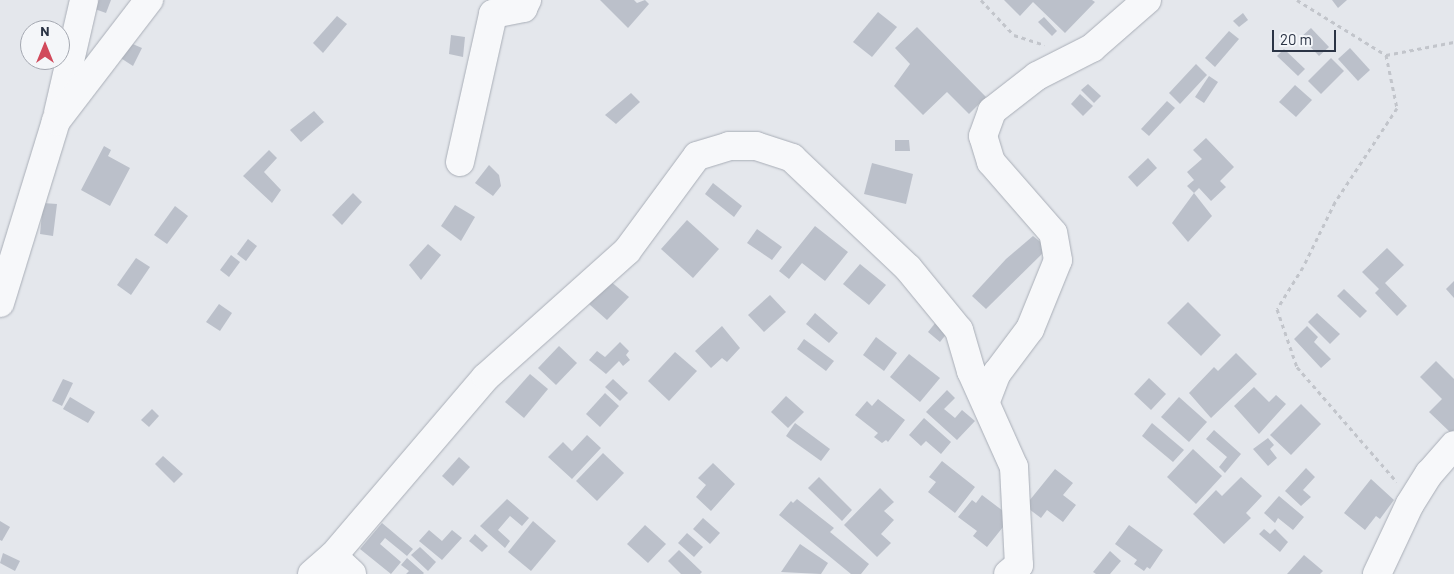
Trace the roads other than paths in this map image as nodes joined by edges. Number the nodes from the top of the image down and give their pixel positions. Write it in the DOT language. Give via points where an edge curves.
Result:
graph roads {
  1 [pos="84,0"];
  2 [pos="149,0"];
  3 [pos="527,0"];
  4 [pos="1147,0"];
  5 [pos="56,121"];
  6 [pos="460,162"];
  7 [pos="0,303"];
  8 [pos="986,401"];
  9 [pos="1454,445"];
  10 [pos="343,565"];
  11 [pos="312,574"];
  12 [pos="1008,574"];
  13 [pos="1377,574"];
  1 -- 5 [label="street"];
  2 -- 5 [label="street"];
  3 -- 6 [label="street" via="523,8 492,14"];
  4 -- 8 [label="street" via="1092,48 1037,76 992,111 982,136 991,162 1053,233 1058,260 1030,329 997,372"];
  5 -- 7 [label="street"];
  8 -- 10 [label="street" via="971,371 959,330 908,268 792,158 756,146 729,146 697,156 627,251 486,377"];
  8 -- 12 [label="street" via="1014,467 1019,565"];
  9 -- 13 [label="street" via="1429,474 1413,500"];
  10 -- 11 [label="street"];
}
